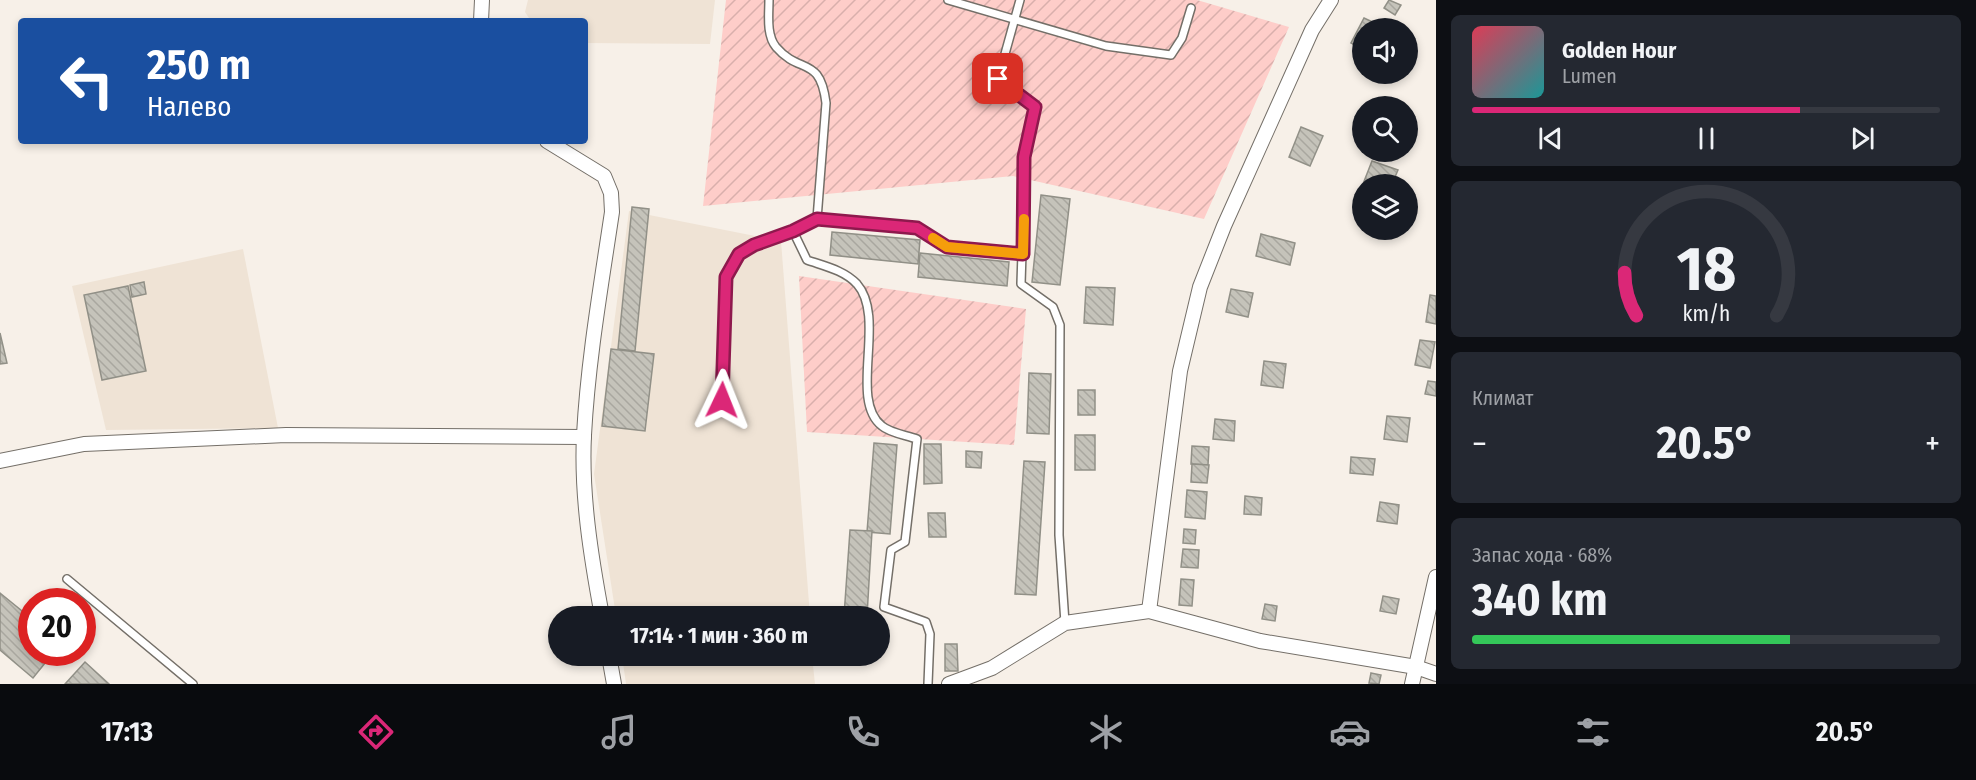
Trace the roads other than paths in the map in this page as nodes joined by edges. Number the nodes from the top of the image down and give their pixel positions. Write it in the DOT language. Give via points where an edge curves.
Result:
graph roads {
  1 [pos="482,0"];
  2 [pos="769,0"];
  3 [pos="948,0"];
  4 [pos="1020,0"];
  5 [pos="1331,0"];
  6 [pos="1191,8"];
  7 [pos="481,18"];
  8 [pos="1013,18"];
  9 [pos="552,144"];
  10 [pos="817,219"];
  11 [pos="793,231"];
  12 [pos="1023,254"];
  13 [pos="722,400"];
  14 [pos="584,437"];
  15 [pos="0,461"];
  16 [pos="1436,577"];
  17 [pos="67,579"];
  18 [pos="600,606"];
  19 [pos="1149,611"];
  20 [pos="1065,623"];
  21 [pos="611,666"];
  22 [pos="1416,667"];
  23 [pos="1436,674"];
  24 [pos="193,684"];
  25 [pos="614,684"];
  26 [pos="928,684"];
  27 [pos="949,684"];
  28 [pos="1412,684"];
  1 -- 7 [label="street"];
  2 -- 10 [label="lane" via="770,33 775,46 819,75 824,86"];
  3 -- 8 [label="lane"];
  4 -- 8 [label="lane"];
  5 -- 19 [label="street" via="1312,30 1200,286 1180,371"];
  6 -- 8 [label="lane" via="1182,38 1171,55 1106,46"];
  8 -- 12 [label="lane" via="998,79 1035,107 1024,157"];
  9 -- 14 [label="street" via="604,176 611,193 612,212 592,346"];
  10 -- 11 [label="lane"];
  10 -- 12 [label="lane" via="917,228 947,247"];
  11 -- 13 [label="lane" via="739,254 726,277"];
  11 -- 26 [label="lane" via="807,260 840,272 857,285 868,304 867,398 872,414 882,427 917,439 905,542 891,550 884,607 926,622 930,634"];
  12 -- 20 [label="lane" via="1021,284 1053,308 1060,325 1059,535"];
  14 -- 15 [label="street" via="274,435 84,444"];
  14 -- 18 [label="street" via="590,552"];
  16 -- 22 [label="street"];
  17 -- 24 [label="lane"];
  19 -- 20 [label="street"];
  19 -- 22 [label="street" via="1260,641"];
  20 -- 27 [label="street" via="992,668"];
  21 -- 25 [label="street"];
  22 -- 23 [label="street"];
  22 -- 28 [label="street"];
}
